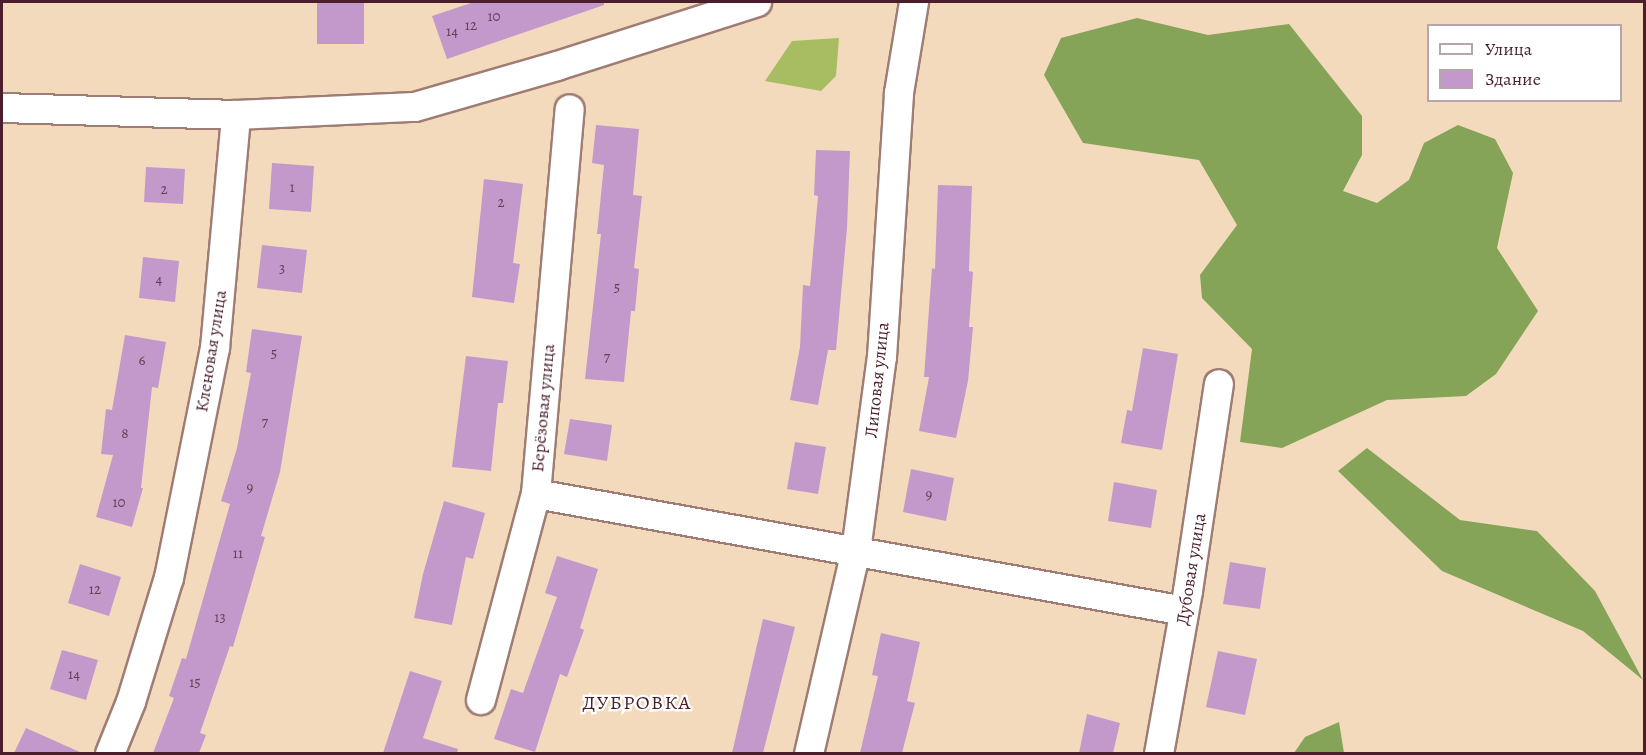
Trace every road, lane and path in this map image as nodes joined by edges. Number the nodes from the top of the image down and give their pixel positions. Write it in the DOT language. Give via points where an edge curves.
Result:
graph roads {
  1 [pos="757,2"];
  2 [pos="914,2"];
  3 [pos="2,108"];
  4 [pos="570,109"];
  5 [pos="236,115"];
  6 [pos="1219,384"];
  7 [pos="536,494"];
  8 [pos="856,551"];
  9 [pos="1184,611"];
  10 [pos="481,700"];
  11 [pos="110,753"];
  12 [pos="809,753"];
  13 [pos="1159,753"];
  1 -- 5 [label="street" via="415,107"];
  2 -- 8 [label="street, Липовая улица" via="899,93 882,357"];
  3 -- 5 [label="street"];
  4 -- 7 [label="street, Берёзовая улица"];
  5 -- 11 [label="street, Кленовая улица" via="213,360 169,578 131,702"];
  6 -- 9 [label="street, Дубовая улица"];
  7 -- 8 [label="street"];
  7 -- 10 [label="street, Берёзовая улица"];
  8 -- 9 [label="street"];
  8 -- 12 [label="street, Липовая улица"];
  9 -- 13 [label="street, Дубовая улица"];
}
